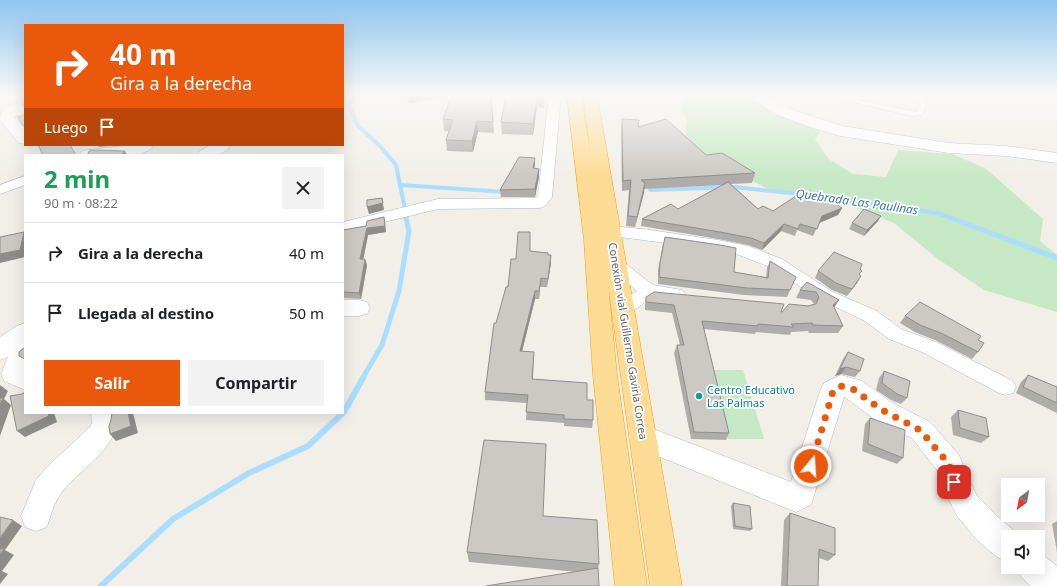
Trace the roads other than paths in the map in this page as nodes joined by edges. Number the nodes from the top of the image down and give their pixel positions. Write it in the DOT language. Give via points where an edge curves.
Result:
graph roads {
  1 [pos="10,122"];
  2 [pos="552,122"];
  3 [pos="578,122"];
  4 [pos="594,122"];
  5 [pos="812,122"];
  6 [pos="24,139"];
  7 [pos="143,146"];
  8 [pos="221,146"];
  9 [pos="103,154"];
  10 [pos="208,154"];
  11 [pos="1057,158"];
  12 [pos="24,180"];
  13 [pos="0,190"];
  14 [pos="347,225"];
  15 [pos="610,231"];
  16 [pos="616,265"];
  17 [pos="649,291"];
  18 [pos="689,296"];
  19 [pos="622,308"];
  20 [pos="24,333"];
  21 [pos="0,350"];
  22 [pos="24,351"];
  23 [pos="24,380"];
  24 [pos="1006,387"];
  25 [pos="104,414"];
  26 [pos="643,436"];
  27 [pos="36,516"];
  28 [pos="1001,540"];
  29 [pos="1041,574"];
  30 [pos="631,586"];
  31 [pos="666,586"];
  32 [pos="1056,586"];
  1 -- 6 [label="street"];
  2 -- 14 [label="street" via="545,197 540,202 438,204"];
  3 -- 30 [label="highway, Conexión vial Guillermo Gaviria Correa" via="594,240 605,375"];
  4 -- 15 [label="highway, Conexión vial Guillermo Gaviria Correa"];
  5 -- 11 [label="street" via="840,131 949,148 1006,151"];
  7 -- 9 [label="street" via="134,152"];
  8 -- 10 [label="street"];
  12 -- 13 [label="street"];
  15 -- 16 [label="highway, Conexión vial Guillermo Gaviria Correa"];
  15 -- 24 [label="street" via="718,245 742,250 776,263 825,295 871,316 895,334 929,346"];
  16 -- 17 [label="street"];
  16 -- 19 [label="highway, Conexión vial Guillermo Gaviria Correa"];
  17 -- 18 [label="street"];
  17 -- 19 [label="street"];
  19 -- 26 [label="highway, Conexión vial Guillermo Gaviria Correa"];
  20 -- 21 [label="street"];
  22 -- 23 [label="street" via="13,374"];
  25 -- 27 [label="street" via="106,423 100,435 46,490"];
  26 -- 28 [label="street" via="796,498 801,495 833,391 841,386 853,389 882,410 920,430 949,464 954,482 967,506"];
  26 -- 31 [label="highway, Conexión vial Guillermo Gaviria Correa"];
  29 -- 32 [label="street"];
}
